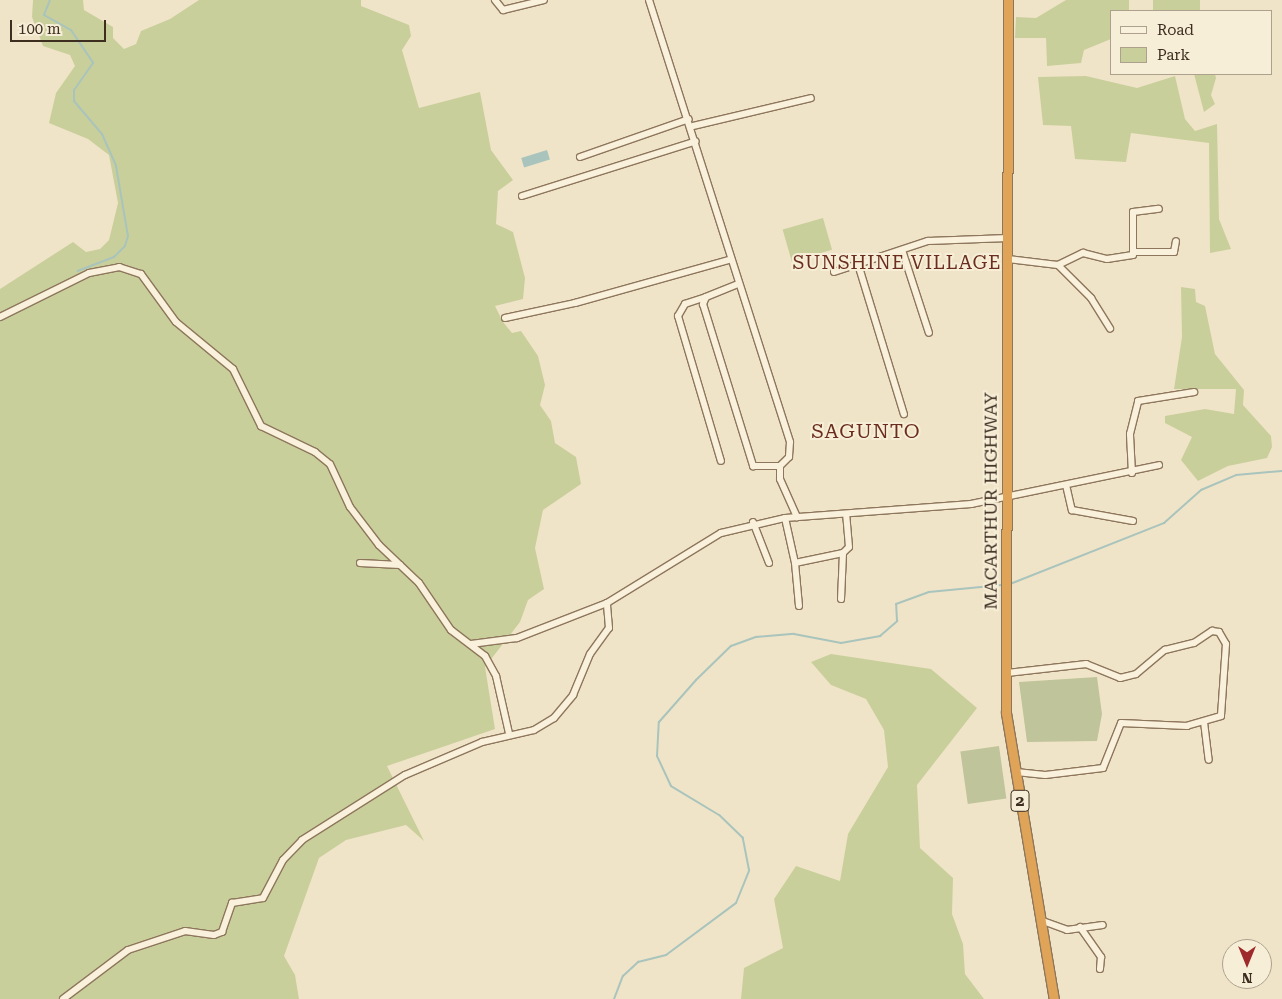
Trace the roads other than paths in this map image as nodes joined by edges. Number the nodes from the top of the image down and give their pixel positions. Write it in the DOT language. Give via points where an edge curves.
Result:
graph roads {
  1 [pos="495,0"];
  2 [pos="544,0"];
  3 [pos="649,0"];
  4 [pos="1008,0"];
  5 [pos="811,98"];
  6 [pos="689,119"];
  7 [pos="692,126"];
  8 [pos="696,141"];
  9 [pos="580,157"];
  10 [pos="522,196"];
  11 [pos="1158,209"];
  12 [pos="1008,238"];
  13 [pos="1176,241"];
  14 [pos="902,250"];
  15 [pos="1134,252"];
  16 [pos="1008,259"];
  17 [pos="729,260"];
  18 [pos="858,264"];
  19 [pos="1058,265"];
  20 [pos="834,272"];
  21 [pos="738,284"];
  22 [pos="706,297"];
  23 [pos="0,317"];
  24 [pos="505,318"];
  25 [pos="1110,328"];
  26 [pos="928,333"];
  27 [pos="1194,392"];
  28 [pos="904,414"];
  29 [pos="721,461"];
  30 [pos="1158,465"];
  31 [pos="780,466"];
  32 [pos="1132,474"];
  33 [pos="1066,485"];
  34 [pos="1006,495"];
  35 [pos="846,514"];
  36 [pos="797,517"];
  37 [pos="786,518"];
  38 [pos="1133,521"];
  39 [pos="754,522"];
  40 [pos="843,552"];
  41 [pos="360,563"];
  42 [pos="769,563"];
  43 [pos="795,563"];
  44 [pos="400,565"];
  45 [pos="841,599"];
  46 [pos="607,604"];
  47 [pos="799,606"];
  48 [pos="471,644"];
  49 [pos="1007,673"];
  50 [pos="1204,722"];
  51 [pos="509,733"];
  52 [pos="1209,760"];
  53 [pos="1016,772"];
  54 [pos="1040,920"];
  55 [pos="1103,925"];
  56 [pos="1080,927"];
  57 [pos="1100,968"];
  58 [pos="63,999"];
  59 [pos="1054,999"];
  1 -- 2 [label="street" via="503,10"];
  3 -- 6 [label="street"];
  4 -- 12 [label="highway, MACARTHUR HIGHWAY / 2"];
  5 -- 7 [label="street"];
  6 -- 7 [label="street"];
  6 -- 9 [label="street"];
  7 -- 8 [label="street"];
  8 -- 10 [label="street"];
  8 -- 17 [label="street"];
  11 -- 15 [label="street" via="1134,212"];
  12 -- 14 [label="street" via="934,240"];
  12 -- 16 [label="highway, MACARTHUR HIGHWAY / 2"];
  13 -- 15 [label="street" via="1174,252"];
  14 -- 18 [label="street"];
  14 -- 26 [label="street"];
  15 -- 19 [label="street" via="1106,259 1084,253"];
  16 -- 19 [label="street"];
  16 -- 34 [label="highway, MACARTHUR HIGHWAY / 2"];
  17 -- 21 [label="street"];
  17 -- 24 [label="street" via="575,303"];
  18 -- 20 [label="street"];
  18 -- 28 [label="street"];
  19 -- 25 [label="street" via="1091,298"];
  21 -- 22 [label="street"];
  21 -- 31 [label="street" via="790,442 791,454"];
  22 -- 29 [label="street" via="685,304 678,316"];
  22 -- 31 [label="street" via="703,304 752,466"];
  23 -- 44 [label="street" via="81,275 119,267 137,271 176,322 232,369 260,426 315,452 330,464 350,507"];
  27 -- 32 [label="street" via="1138,401 1130,434"];
  30 -- 32 [label="street"];
  31 -- 36 [label="street" via="783,490"];
  32 -- 33 [label="street"];
  33 -- 34 [label="street"];
  33 -- 38 [label="street" via="1072,510"];
  34 -- 35 [label="street" via="929,509"];
  34 -- 49 [label="highway, MACARTHUR HIGHWAY / 2"];
  35 -- 36 [label="street"];
  35 -- 40 [label="street" via="849,547"];
  36 -- 37 [label="street"];
  37 -- 39 [label="street"];
  37 -- 43 [label="street"];
  39 -- 42 [label="street"];
  39 -- 46 [label="street" via="699,545"];
  40 -- 43 [label="street"];
  40 -- 45 [label="street"];
  41 -- 44 [label="street"];
  43 -- 47 [label="street"];
  44 -- 48 [label="street" via="419,583 451,630"];
  46 -- 48 [label="street" via="517,638"];
  46 -- 51 [label="street" via="609,628 590,654 564,710 534,730"];
  48 -- 51 [label="street" via="495,672"];
  49 -- 50 [label="street" via="1086,664 1112,676 1129,676 1165,650 1194,643 1215,631 1226,644 1222,712"];
  49 -- 53 [label="highway, MACARTHUR HIGHWAY / 2" via="1009,738"];
  50 -- 52 [label="street"];
  50 -- 53 [label="street" via="1122,722 1103,768 1045,775"];
  51 -- 58 [label="street" via="410,773 302,840 283,860 263,898 232,903 217,934 185,931 128,950"];
  53 -- 54 [label="highway, MACARTHUR HIGHWAY / 2"];
  54 -- 56 [label="street" via="1067,930"];
  54 -- 59 [label="highway, MACARTHUR HIGHWAY / 2"];
  55 -- 56 [label="street"];
  56 -- 57 [label="street" via="1099,952"];
}
